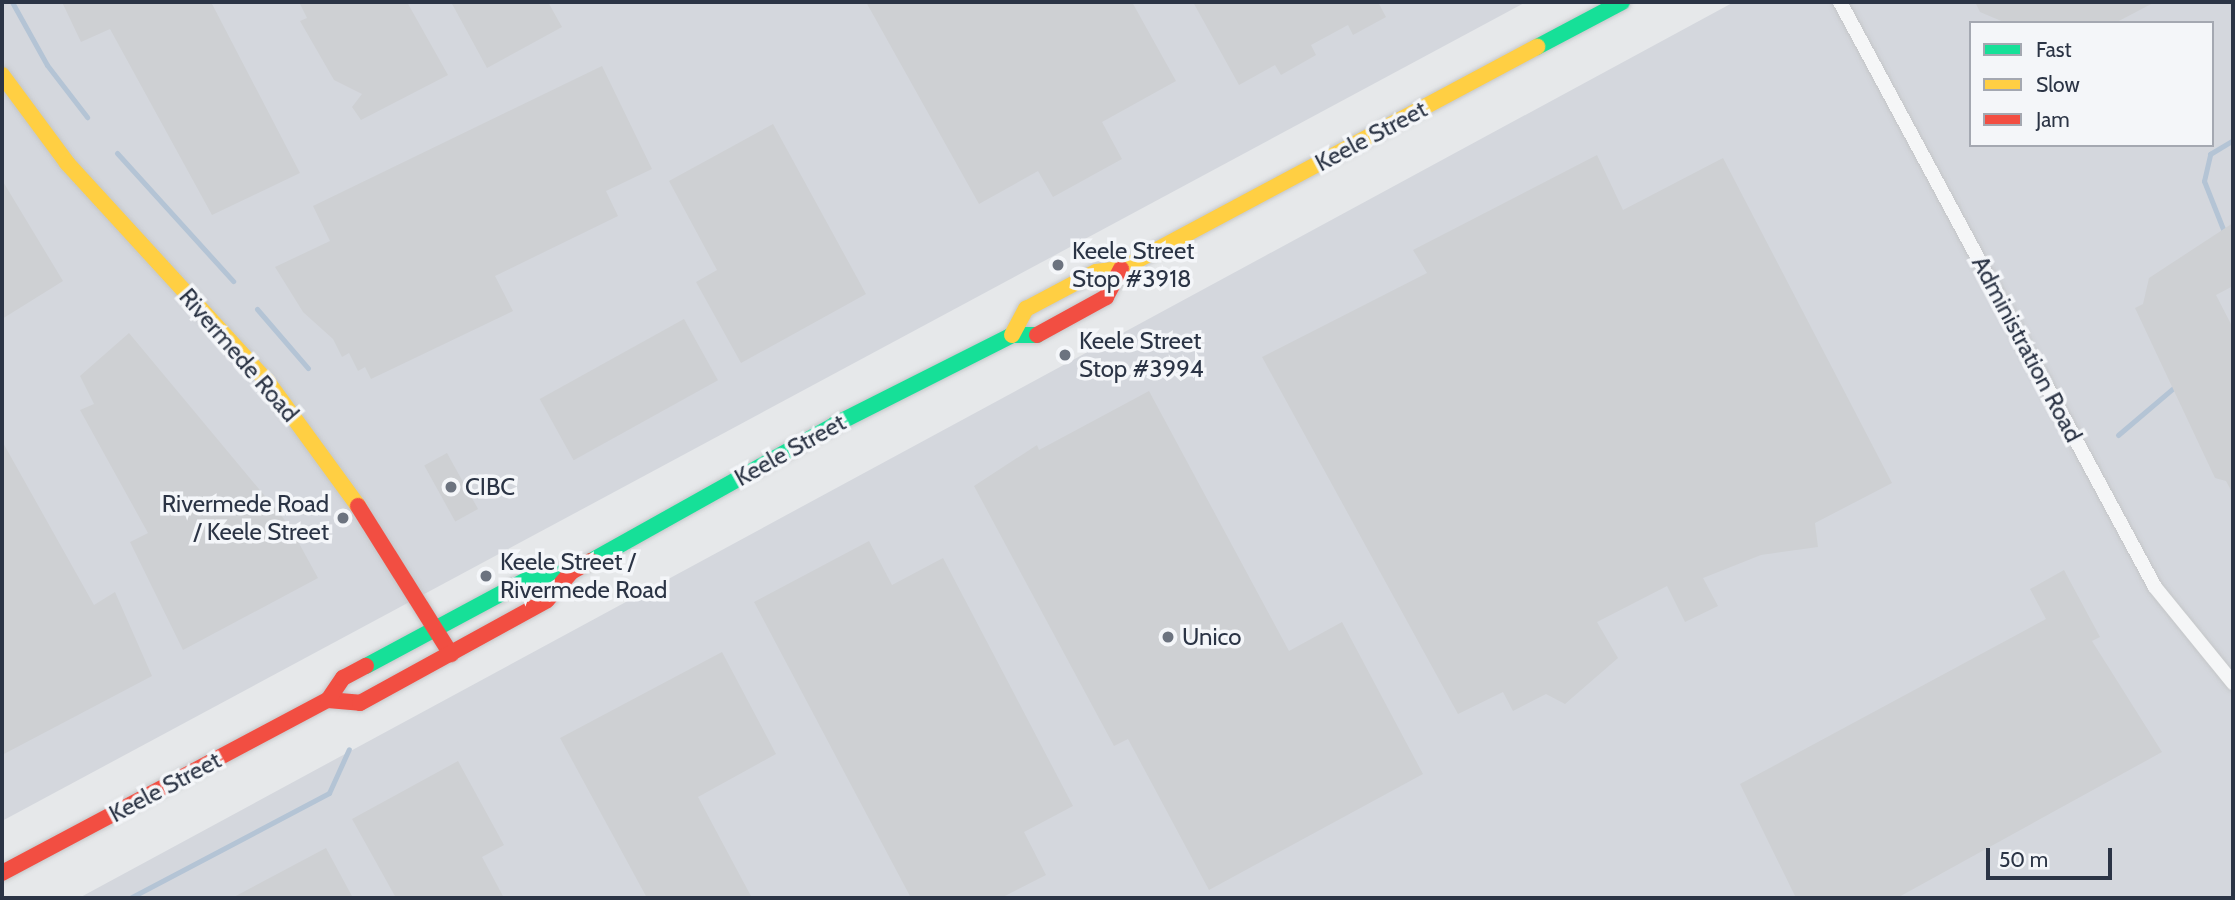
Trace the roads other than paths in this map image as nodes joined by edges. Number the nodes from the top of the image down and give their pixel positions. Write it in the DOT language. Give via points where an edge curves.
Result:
graph roads {
  1 [pos="1622,2"];
  2 [pos="1840,2"];
  3 [pos="2,75"];
  4 [pos="1121,269"];
  5 [pos="1012,335"];
  6 [pos="571,572"];
  7 [pos="438,629"];
  8 [pos="452,654"];
  9 [pos="2233,683"];
  10 [pos="328,700"];
  11 [pos="2,873"];
  1 -- 4 [label="main road, Keele Street"];
  2 -- 9 [label="street, Administration Road" via="2155,587"];
  3 -- 7 [label="main road, Rivermede Road" via="67,163 267,382 342,481"];
  4 -- 5 [label="main road, Keele Street" via="1097,272 1026,309"];
  4 -- 5 [label="main road, Keele Street" via="1106,297 1040,335"];
  5 -- 6 [label="main road, Keele Street"];
  6 -- 7 [label="main road, Keele Street" via="532,577"];
  6 -- 8 [label="main road, Keele Street" via="547,600"];
  7 -- 8 [label="main road, Rivermede Road"];
  7 -- 10 [label="main road, Keele Street" via="343,678"];
  8 -- 10 [label="main road, Keele Street" via="360,703"];
  10 -- 11 [label="main road, Keele Street"];
}
